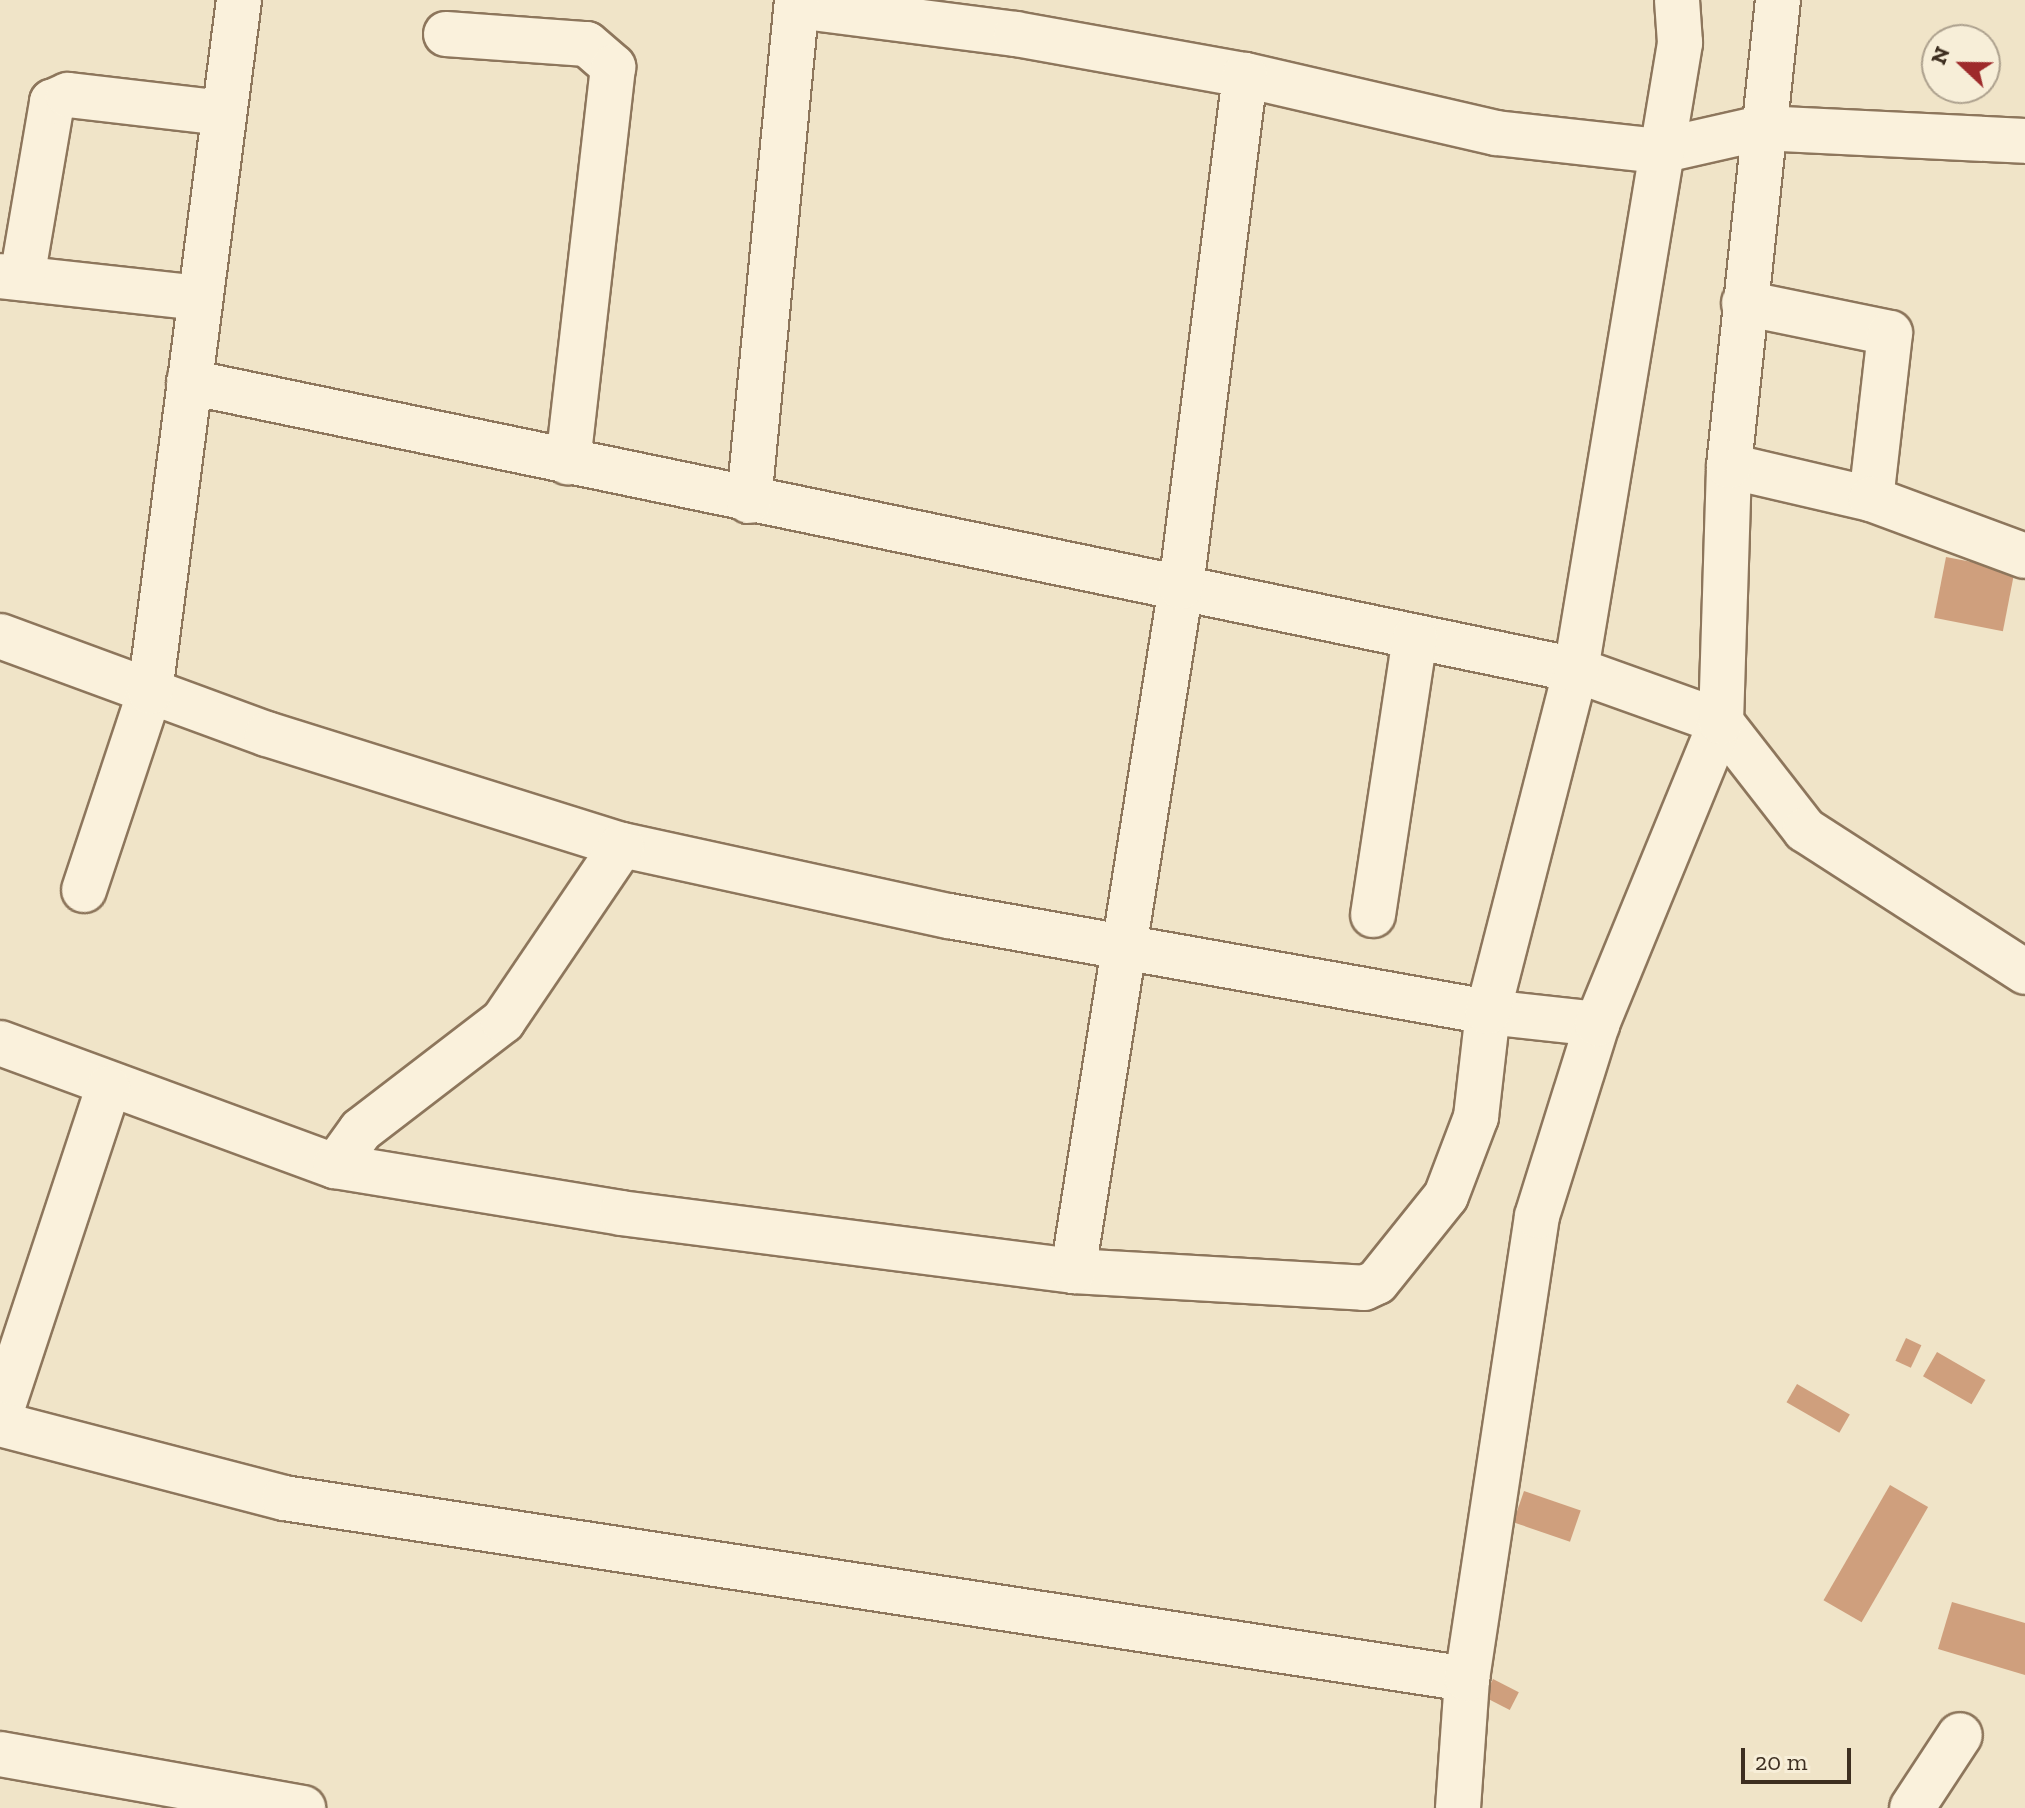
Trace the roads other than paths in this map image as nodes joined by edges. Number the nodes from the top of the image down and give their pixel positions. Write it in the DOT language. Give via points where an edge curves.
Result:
graph roads {
  1 [pos="239,0"];
  2 [pos="1677,0"];
  3 [pos="1778,0"];
  4 [pos="797,3"];
  5 [pos="446,34"];
  6 [pos="1245,75"];
  7 [pos="224,113"];
  8 [pos="1761,128"];
  9 [pos="2025,141"];
  10 [pos="1660,151"];
  11 [pos="11,277"];
  12 [pos="200,298"];
  13 [pos="1744,303"];
  14 [pos="189,382"];
  15 [pos="568,462"];
  16 [pos="1729,466"];
  17 [pos="1871,499"];
  18 [pos="749,501"];
  19 [pos="2025,556"];
  20 [pos="1181,587"];
  21 [pos="0,636"];
  22 [pos="1415,637"];
  23 [pos="1576,670"];
  24 [pos="150,692"];
  25 [pos="1721,722"];
  26 [pos="622,845"];
  27 [pos="84,890"];
  28 [pos="1373,915"];
  29 [pos="1128,947"];
  30 [pos="2025,972"];
  31 [pos="1488,1012"];
  32 [pos="1597,1024"];
  33 [pos="0,1043"];
  34 [pos="108,1088"];
  35 [pos="335,1166"];
  36 [pos="1073,1271"];
  37 [pos="0,1415"];
  38 [pos="0,1424"];
  39 [pos="1467,1679"];
  40 [pos="1960,1735"];
  41 [pos="0,1754"];
  42 [pos="303,1808"];
  43 [pos="1458,1808"];
  44 [pos="1912,1808"];
  1 -- 7 [label="street"];
  2 -- 10 [label="street" via="1680,43"];
  3 -- 8 [label="street"];
  4 -- 6 [label="street" via="1016,34"];
  4 -- 18 [label="street"];
  5 -- 15 [label="street" via="587,44 613,67"];
  6 -- 10 [label="street" via="1496,133"];
  6 -- 20 [label="street"];
  7 -- 11 [label="street" via="68,95 52,102"];
  7 -- 12 [label="street"];
  8 -- 9 [label="street"];
  8 -- 10 [label="street"];
  8 -- 13 [label="street"];
  10 -- 23 [label="street"];
  11 -- 12 [label="street"];
  12 -- 14 [label="street"];
  13 -- 16 [label="street"];
  13 -- 17 [label="street" via="1890,333"];
  14 -- 15 [label="street"];
  14 -- 24 [label="street"];
  15 -- 18 [label="street"];
  16 -- 17 [label="street"];
  16 -- 25 [label="street"];
  17 -- 19 [label="street"];
  18 -- 20 [label="street"];
  20 -- 22 [label="street"];
  20 -- 29 [label="street"];
  21 -- 24 [label="street"];
  22 -- 23 [label="street"];
  22 -- 28 [label="street"];
  23 -- 25 [label="street"];
  23 -- 31 [label="street"];
  24 -- 26 [label="street"];
  24 -- 27 [label="street"];
  25 -- 30 [label="street" via="1805,830"];
  25 -- 32 [label="street"];
  26 -- 29 [label="street"];
  26 -- 35 [label="street" via="503,1021 361,1130"];
  29 -- 31 [label="street"];
  29 -- 36 [label="street"];
  31 -- 32 [label="street"];
  31 -- 36 [label="street" via="1463,1164 1396,1266 1377,1282 1364,1288"];
  32 -- 39 [label="street" via="1537,1216"];
  33 -- 34 [label="street"];
  34 -- 35 [label="street"];
  34 -- 37 [label="street"];
  35 -- 36 [label="street" via="621,1213"];
  38 -- 39 [label="street" via="284,1498"];
  39 -- 43 [label="street"];
  40 -- 44 [label="street"];
  41 -- 42 [label="street"];
}
